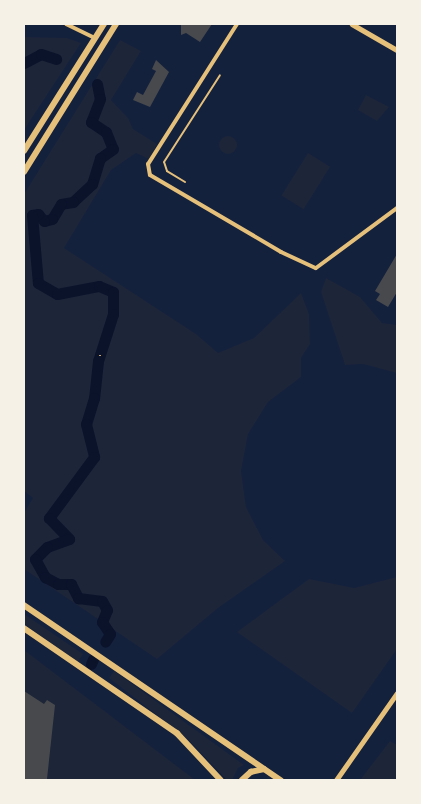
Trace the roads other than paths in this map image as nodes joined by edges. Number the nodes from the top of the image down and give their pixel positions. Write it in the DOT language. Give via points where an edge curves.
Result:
graph roads {
  1 [pos="66,24"];
  2 [pos="104,24"];
  3 [pos="116,24"];
  4 [pos="237,24"];
  5 [pos="352,24"];
  6 [pos="95,38"];
  7 [pos="397,50"];
  8 [pos="220,75"];
  9 [pos="24,151"];
  10 [pos="24,172"];
  11 [pos="185,182"];
  12 [pos="397,208"];
  13 [pos="24,605"];
  14 [pos="24,628"];
  15 [pos="397,693"];
  16 [pos="264,769"];
  17 [pos="221,780"];
  18 [pos="242,780"];
  19 [pos="281,780"];
  20 [pos="336,780"];
  1 -- 6 [label="street"];
  2 -- 6 [label="main road"];
  3 -- 10 [label="main road"];
  4 -- 12 [label="street" via="148,164 150,175 281,252 316,268"];
  5 -- 7 [label="street"];
  6 -- 9 [label="main road"];
  8 -- 11 [label="lane" via="164,162 167,171"];
  13 -- 16 [label="main road"];
  14 -- 17 [label="main road" via="177,733"];
  15 -- 20 [label="main road"];
  16 -- 18 [label="main road" via="251,772"];
  16 -- 19 [label="main road"];
}
